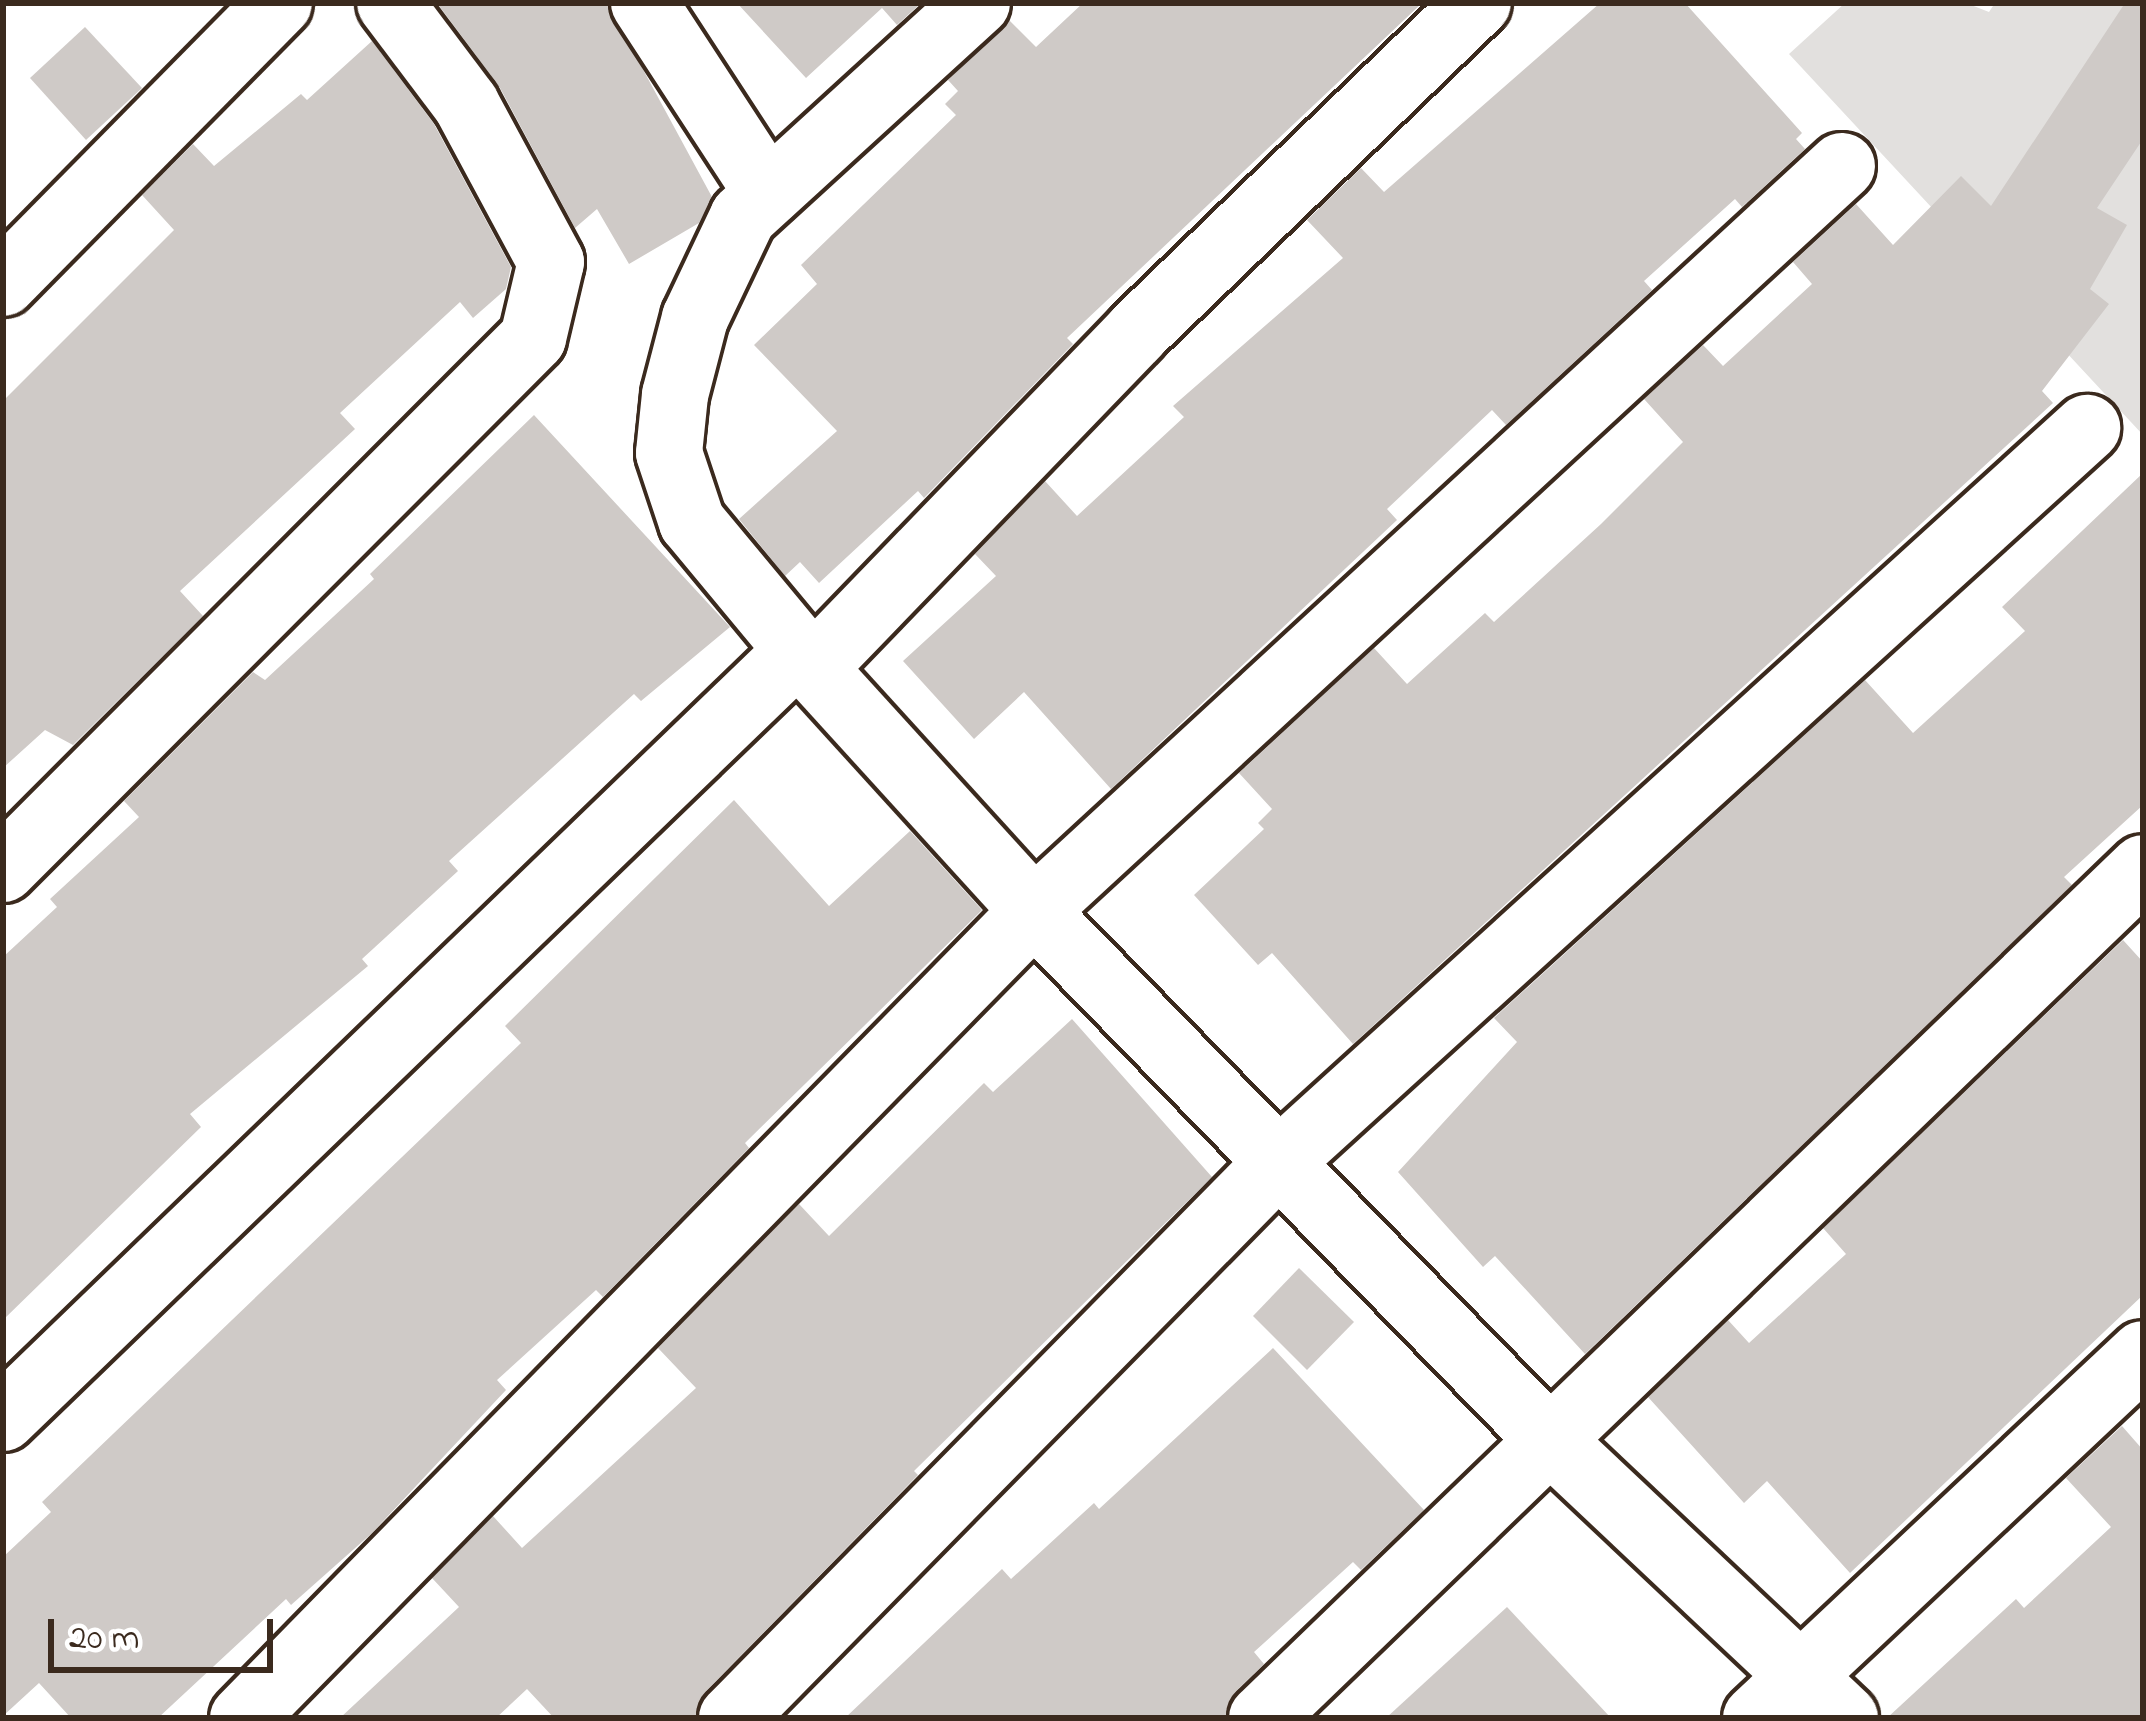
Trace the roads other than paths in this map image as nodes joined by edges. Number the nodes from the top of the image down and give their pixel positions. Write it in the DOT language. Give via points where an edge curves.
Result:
graph roads {
  1 [pos="279,3"];
  2 [pos="390,3"];
  3 [pos="644,3"];
  4 [pos="977,3"];
  5 [pos="1478,3"];
  6 [pos="1842,166"];
  7 [pos="768,193"];
  8 [pos="3,283"];
  9 [pos="2087,428"];
  10 [pos="804,662"];
  11 [pos="2143,868"];
  12 [pos="3,869"];
  13 [pos="1034,911"];
  14 [pos="1279,1162"];
  15 [pos="2143,1354"];
  16 [pos="3,1418"];
  17 [pos="1548,1438"];
  18 [pos="1801,1703"];
  19 [pos="243,1718"];
  20 [pos="732,1718"];
  21 [pos="1262,1718"];
  1 -- 8 [label="street"];
  2 -- 12 [label="street" via="466,104 551,262 533,338"];
  3 -- 7 [label="street"];
  4 -- 7 [label="street"];
  5 -- 10 [label="street"];
  6 -- 13 [label="street"];
  7 -- 10 [label="street" via="743,218 695,318 669,453 692,522"];
  9 -- 14 [label="street"];
  10 -- 13 [label="street"];
  10 -- 16 [label="street"];
  11 -- 17 [label="street"];
  13 -- 14 [label="street"];
  13 -- 19 [label="street"];
  14 -- 17 [label="street"];
  14 -- 20 [label="street"];
  15 -- 18 [label="street"];
  17 -- 18 [label="street"];
  17 -- 21 [label="street"];
}
